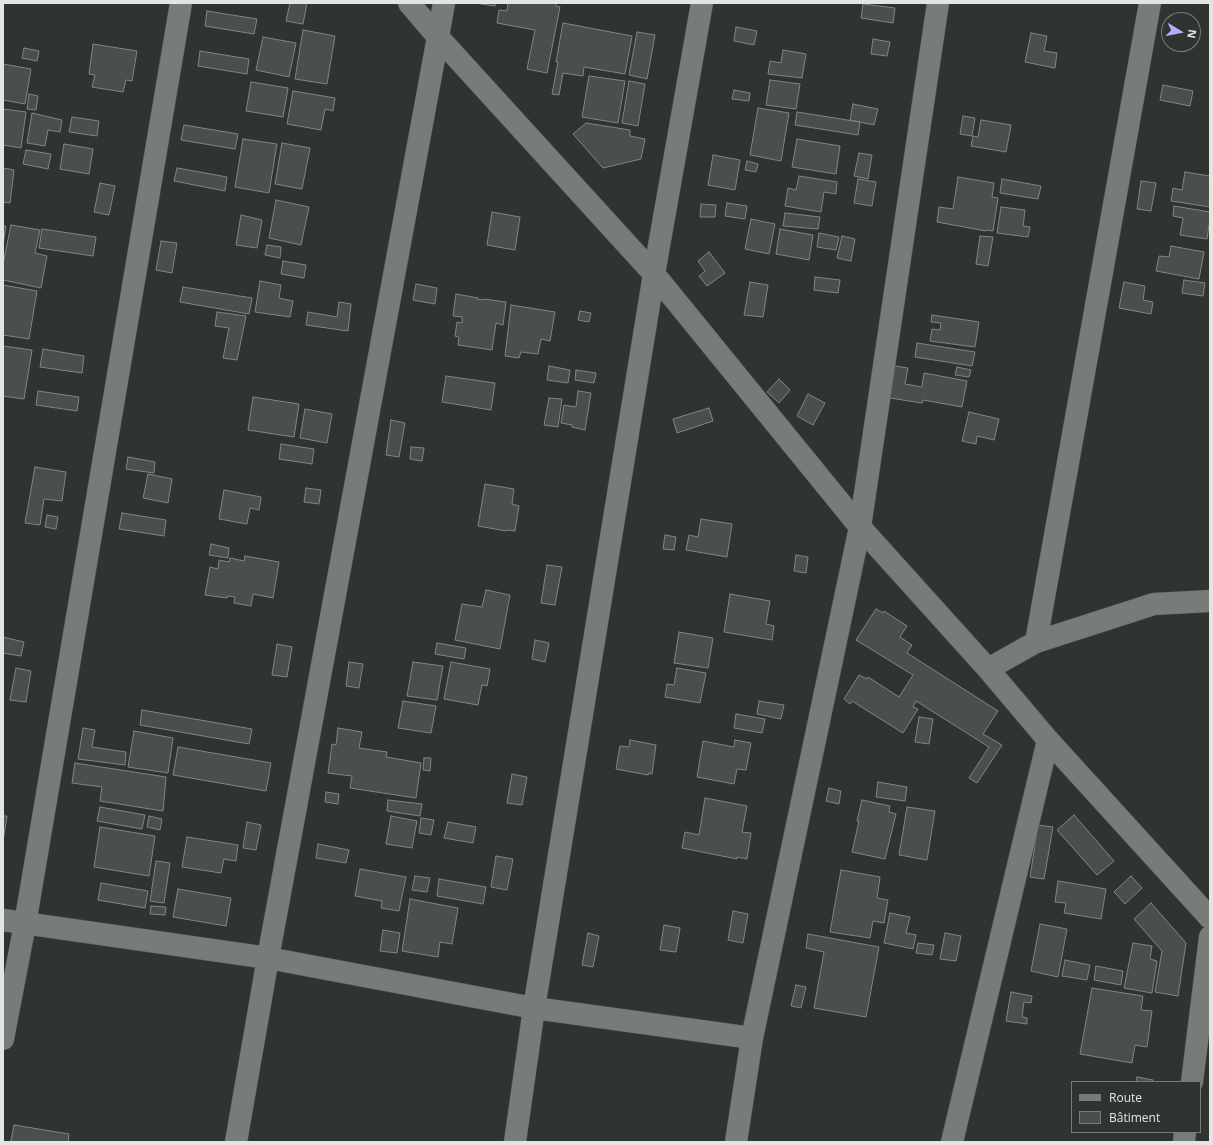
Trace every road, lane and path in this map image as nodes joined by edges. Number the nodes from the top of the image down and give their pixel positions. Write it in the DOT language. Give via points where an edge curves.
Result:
graph roads {
  1 [pos="181,3"];
  2 [pos="409,3"];
  3 [pos="444,3"];
  4 [pos="702,3"];
  5 [pos="938,3"];
  6 [pos="1150,3"];
  7 [pos="438,37"];
  8 [pos="654,274"];
  9 [pos="860,527"];
  10 [pos="1210,601"];
  11 [pos="1036,642"];
  12 [pos="988,669"];
  13 [pos="1048,740"];
  14 [pos="1210,918"];
  15 [pos="3,920"];
  16 [pos="25,924"];
  17 [pos="1210,938"];
  18 [pos="268,958"];
  19 [pos="534,1008"];
  20 [pos="752,1038"];
  21 [pos="3,1039"];
  22 [pos="1192,1081"];
  23 [pos="236,1142"];
  24 [pos="515,1142"];
  25 [pos="736,1142"];
  26 [pos="952,1142"];
  1 -- 16 [label="street"];
  2 -- 7 [label="street"];
  3 -- 7 [label="street"];
  4 -- 8 [label="street"];
  5 -- 9 [label="street"];
  6 -- 11 [label="street"];
  7 -- 8 [label="street"];
  7 -- 18 [label="street"];
  8 -- 9 [label="street"];
  8 -- 19 [label="street"];
  9 -- 12 [label="street"];
  9 -- 20 [label="street"];
  10 -- 11 [label="street" via="1154,604"];
  11 -- 12 [label="street"];
  12 -- 13 [label="street"];
  13 -- 14 [label="street"];
  13 -- 26 [label="street"];
  15 -- 16 [label="street"];
  16 -- 18 [label="street"];
  16 -- 21 [label="street"];
  17 -- 22 [label="street"];
  18 -- 19 [label="street"];
  18 -- 23 [label="street"];
  19 -- 20 [label="street"];
  19 -- 24 [label="street"];
  20 -- 25 [label="street"];
}
